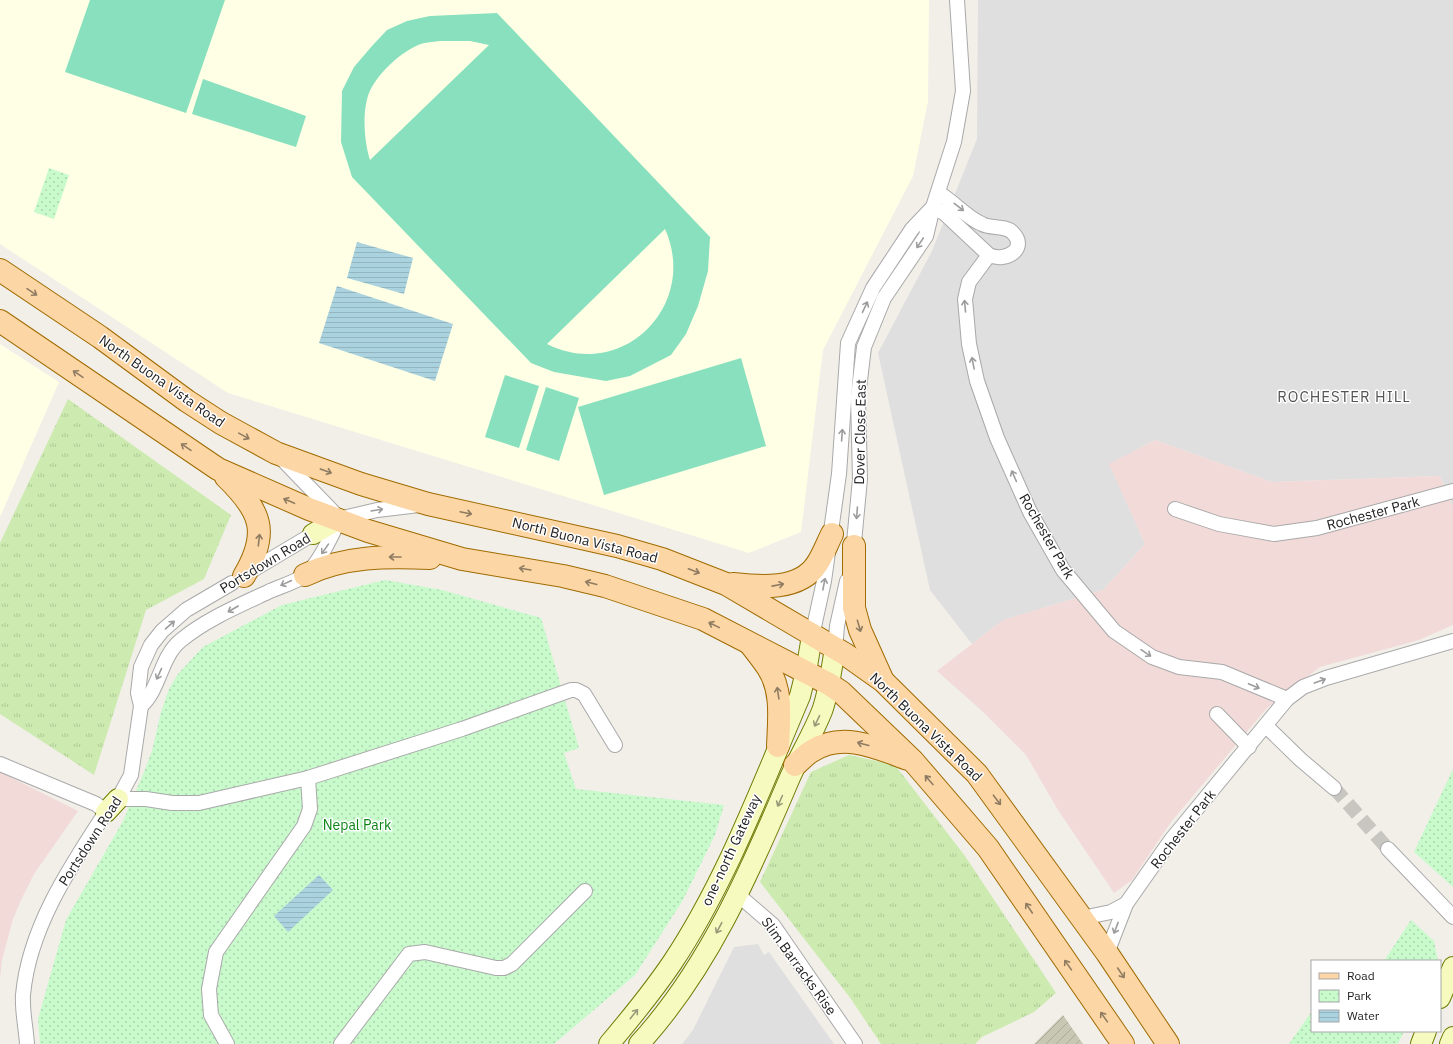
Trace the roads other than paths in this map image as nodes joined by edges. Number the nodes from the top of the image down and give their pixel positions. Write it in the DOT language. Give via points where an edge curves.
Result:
graph roads {
  1 [pos="957,0"];
  2 [pos="939,193"];
  3 [pos="933,207"];
  4 [pos="989,255"];
  5 [pos="0,270"];
  6 [pos="0,321"];
  7 [pos="276,453"];
  8 [pos="218,469"];
  9 [pos="1453,491"];
  10 [pos="428,504"];
  11 [pos="1175,509"];
  12 [pos="339,520"];
  13 [pos="313,534"];
  14 [pos="832,534"];
  15 [pos="854,546"];
  16 [pos="462,559"];
  17 [pos="305,575"];
  18 [pos="238,579"];
  19 [pos="726,584"];
  20 [pos="812,636"];
  21 [pos="1453,641"];
  22 [pos="749,642"];
  23 [pos="834,649"];
  24 [pos="806,672"];
  25 [pos="883,681"];
  26 [pos="829,684"];
  27 [pos="1287,699"];
  28 [pos="141,706"];
  29 [pos="1217,714"];
  30 [pos="1266,726"];
  31 [pos="615,744"];
  32 [pos="778,746"];
  33 [pos="1249,747"];
  34 [pos="913,761"];
  35 [pos="0,764"];
  36 [pos="795,765"];
  37 [pos="131,775"];
  38 [pos="308,778"];
  39 [pos="1334,788"];
  40 [pos="146,799"];
  41 [pos="112,805"];
  42 [pos="1388,849"];
  43 [pos="585,890"];
  44 [pos="737,894"];
  45 [pos="1126,904"];
  46 [pos="1453,917"];
  47 [pos="1082,918"];
  48 [pos="1107,953"];
  49 [pos="1453,967"];
  50 [pos="1441,996"];
  51 [pos="1426,1032"];
  52 [pos="1453,1037"];
  53 [pos="27,1044"];
  54 [pos="227,1044"];
  55 [pos="341,1044"];
  56 [pos="609,1044"];
  57 [pos="639,1044"];
  58 [pos="855,1044"];
  59 [pos="1123,1044"];
  60 [pos="1168,1044"];
  61 [pos="1421,1044"];
  62 [pos="1450,1044"];
  1 -- 2 [label="street, Dover Close East" via="963,91 954,142"];
  2 -- 3 [label="street, Dover Close East"];
  2 -- 4 [label="street, one-way" via="984,226 1010,230 1016,237 1018,244 1012,254 996,258"];
  3 -- 4 [label="street" via="944,212"];
  14 -- 3 [label="street, Dover Close East, one-way" via="848,343 874,288 912,229"];
  3 -- 15 [label="street, Dover Close East, one-way" via="926,236 884,298 864,346 858,397 860,479"];
  4 -- 27 [label="street, Rochester Park" via="969,282 964,299 977,381 997,438 1030,512 1063,570 1114,631 1152,657 1179,667 1222,672"];
  5 -- 7 [label="main road, North Buona Vista Road, one-way" via="187,401"];
  8 -- 6 [label="main road, one-way"];
  7 -- 10 [label="main road, North Buona Vista Road, one-way" via="361,484"];
  7 -- 12 [label="street" via="334,511"];
  12 -- 8 [label="main road, one-way"];
  18 -- 8 [label="main road, one-way" via="256,556 258,525 248,501"];
  9 -- 11 [label="street, Rochester Park" via="1317,528 1274,534 1219,524"];
  12 -- 10 [label="street, Portsdown Road, one-way" via="377,510"];
  10 -- 19 [label="main road, North Buona Vista Road, one-way" via="662,558"];
  12 -- 13 [label="street, Portsdown Road"];
  12 -- 16 [label="main road"];
  12 -- 17 [label="street, Portsdown Road, one-way" via="330,541"];
  13 -- 18 [label="street, Portsdown Road"];
  19 -- 14 [label="main road, one-way" via="780,586 806,575 816,566"];
  20 -- 14 [label="street, Dover Close East, one-way"];
  15 -- 23 [label="street, Dover Close East"];
  15 -- 25 [label="main road, one-way" via="854,608 860,630"];
  16 -- 17 [label="main road, one-way" via="392,556 371,558 322,567"];
  22 -- 16 [label="main road, one-way" via="703,619 605,586 563,576"];
  17 -- 28 [label="street, Portsdown Road, one-way" via="242,604 179,642 164,664 149,698"];
  28 -- 18 [label="street, Portsdown Road, one-way" via="138,693 140,667 151,645 162,631 186,610"];
  19 -- 20 [label="main road, North Buona Vista Road"];
  20 -- 23 [label="main road, North Buona Vista Road"];
  20 -- 24 [label="street, one-north Gateway"];
  27 -- 21 [label="street, Rochester Park, one-way" via="1303,687 1326,678"];
  22 -- 24 [label="main road"];
  32 -- 22 [label="main road, one-way" via="777,688 768,668"];
  23 -- 25 [label="main road, North Buona Vista Road"];
  23 -- 26 [label="street, one-north Gateway"];
  24 -- 26 [label="main road"];
  24 -- 32 [label="street, one-north Gateway" via="800,696"];
  25 -- 47 [label="main road, North Buona Vista Road, one-way" via="977,774"];
  26 -- 34 [label="main road" via="847,697"];
  26 -- 36 [label="street, one-north Gateway, one-way" via="822,711"];
  27 -- 30 [label="street, Rochester Park"];
  28 -- 37 [label="street, Portsdown Road"];
  29 -- 33 [label="street"];
  30 -- 33 [label="street, Rochester Park"];
  30 -- 39 [label="street"];
  31 -- 38 [label="street" via="584,694 571,690 475,725"];
  56 -- 32 [label="street, one-north Gateway, one-way" via="672,963 699,918"];
  33 -- 45 [label="street, Rochester Park" via="1171,840"];
  34 -- 36 [label="main road, one-way" via="858,742 839,742 812,750"];
  59 -- 34 [label="main road, one-way" via="988,848"];
  35 -- 41 [label="street" via="96,804"];
  36 -- 44 [label="street, one-north Gateway, one-way"];
  37 -- 40 [label="street"];
  37 -- 41 [label="street, Portsdown Road"];
  38 -- 40 [label="street" via="199,803 172,803"];
  38 -- 54 [label="street" via="310,809 304,826 216,952 209,989 211,1015"];
  40 -- 41 [label="street"];
  41 -- 53 [label="street, Portsdown Road" via="73,863 52,902 28,960 23,997"];
  42 -- 46 [label="street"];
  43 -- 55 [label="street" via="512,964 504,968 425,952 409,954"];
  44 -- 57 [label="street, one-north Gateway, one-way" via="690,980"];
  44 -- 58 [label="street, Slim Barracks Rise" via="773,925"];
  45 -- 47 [label="street, Rochester Park" via="1111,912"];
  45 -- 48 [label="street, Rochester Park, one-way"];
  47 -- 48 [label="main road, North Buona Vista Road"];
  48 -- 60 [label="main road, North Buona Vista Road, one-way"];
  49 -- 50 [label="street"];
  51 -- 61 [label="street"];
  52 -- 62 [label="street"];
}
